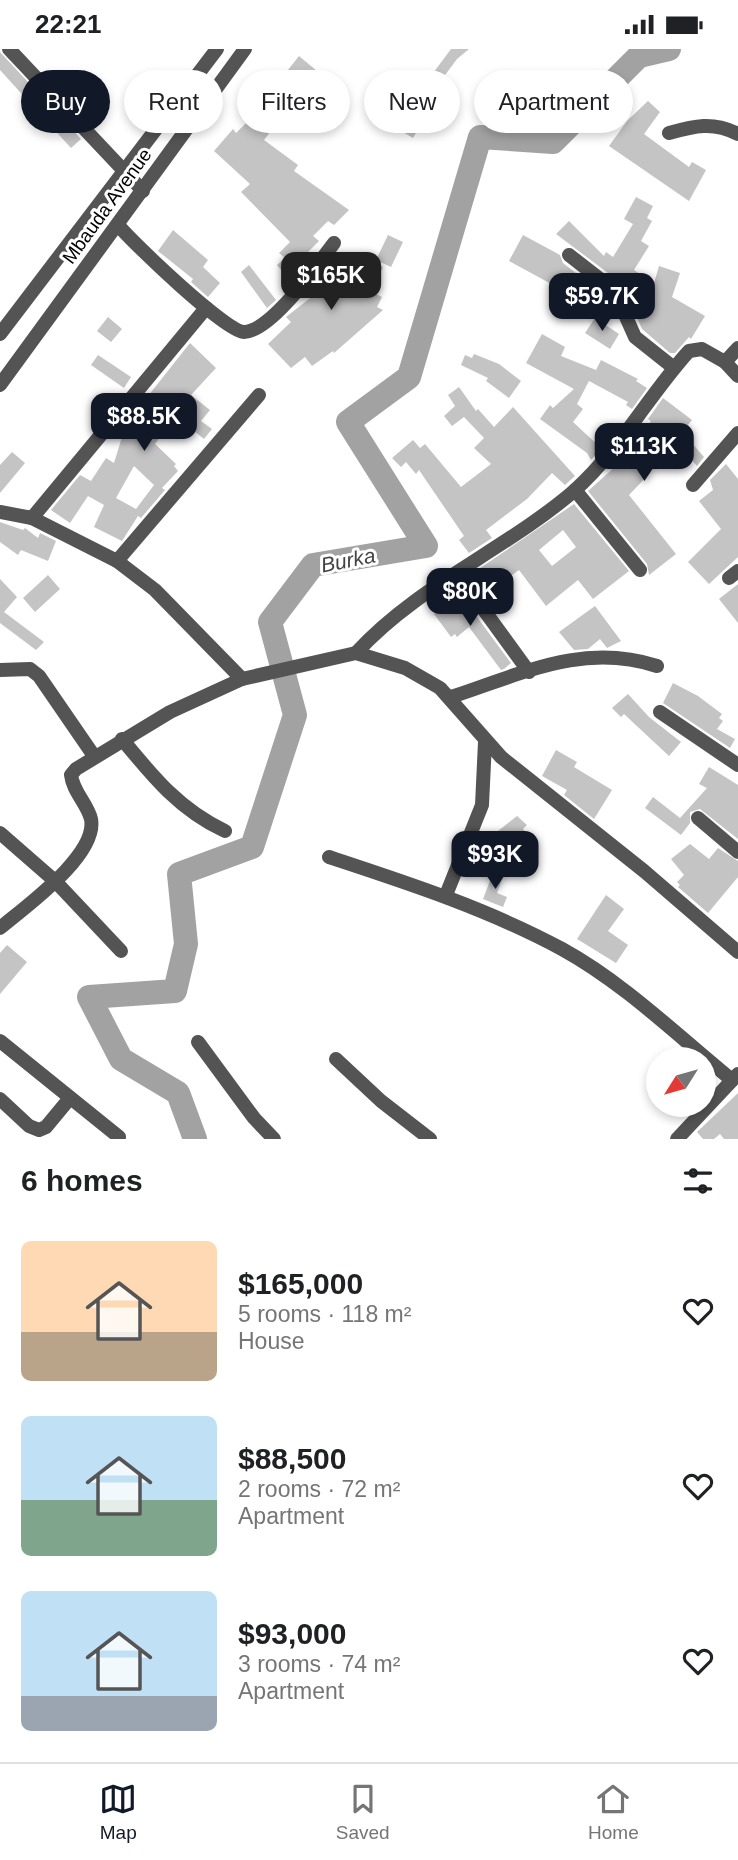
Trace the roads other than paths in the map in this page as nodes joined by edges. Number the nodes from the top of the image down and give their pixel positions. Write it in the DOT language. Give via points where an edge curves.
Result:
graph roads {
  1 [pos="9,49"];
  2 [pos="217,49"];
  3 [pos="245,49"];
  4 [pos="669,133"];
  5 [pos="738,134"];
  6 [pos="122,172"];
  7 [pos="143,191"];
  8 [pos="118,225"];
  9 [pos="334,243"];
  10 [pos="569,255"];
  11 [pos="206,307"];
  12 [pos="0,334"];
  13 [pos="738,348"];
  14 [pos="725,362"];
  15 [pos="674,368"];
  16 [pos="738,376"];
  17 [pos="0,385"];
  18 [pos="259,395"];
  19 [pos="738,433"];
  20 [pos="693,485"];
  21 [pos="575,490"];
  22 [pos="0,512"];
  23 [pos="32,518"];
  24 [pos="117,561"];
  25 [pos="640,571"];
  26 [pos="457,573"];
  27 [pos="356,653"];
  28 [pos="657,666"];
  29 [pos="0,670"];
  30 [pos="529,672"];
  31 [pos="242,679"];
  32 [pos="451,697"];
  33 [pos="660,712"];
  34 [pos="122,739"];
  35 [pos="485,742"];
  36 [pos="94,756"];
  37 [pos="738,765"];
  38 [pos="698,818"];
  39 [pos="225,831"];
  40 [pos="0,833"];
  41 [pos="738,852"];
  42 [pos="328,857"];
  43 [pos="55,881"];
  44 [pos="446,895"];
  45 [pos="0,928"];
  46 [pos="121,951"];
  47 [pos="738,952"];
  48 [pos="0,1041"];
  49 [pos="198,1042"];
  50 [pos="337,1059"];
  51 [pos="735,1077"];
  52 [pos="70,1098"];
  53 [pos="0,1099"];
  54 [pos="119,1137"];
  55 [pos="274,1139"];
  56 [pos="430,1139"];
  57 [pos="677,1139"];
  1 -- 6 [label="street"];
  2 -- 6 [label="street"];
  3 -- 7 [label="street, Mbauda Avenue"];
  4 -- 5 [label="street" via="712,124"];
  6 -- 7 [label="street"];
  6 -- 12 [label="street"];
  7 -- 8 [label="street, Mbauda Avenue"];
  8 -- 11 [label="street"];
  8 -- 17 [label="street, Mbauda Avenue"];
  9 -- 11 [label="street" via="261,326 235,330"];
  10 -- 15 [label="street" via="614,290 635,337"];
  11 -- 23 [label="street"];
  13 -- 14 [label="street"];
  14 -- 15 [label="street" via="696,348"];
  14 -- 16 [label="street"];
  15 -- 21 [label="street" via="617,448"];
  18 -- 24 [label="street"];
  19 -- 20 [label="street"];
  21 -- 25 [label="street"];
  21 -- 26 [label="street"];
  22 -- 23 [label="street"];
  23 -- 24 [label="street"];
  24 -- 31 [label="street" via="155,590"];
  26 -- 27 [label="street" via="404,610"];
  26 -- 30 [label="street"];
  27 -- 31 [label="street"];
  27 -- 32 [label="street" via="405,668"];
  28 -- 30 [label="street" via="631,657 602,655"];
  29 -- 36 [label="street" via="30,669 39,676"];
  30 -- 32 [label="street"];
  31 -- 34 [label="street"];
  32 -- 35 [label="street"];
  33 -- 37 [label="street"];
  34 -- 36 [label="street"];
  34 -- 39 [label="street" via="174,799 191,814"];
  35 -- 44 [label="street" via="482,806"];
  35 -- 47 [label="street"];
  36 -- 43 [label="street" via="71,775 91,819 91,831"];
  38 -- 41 [label="street"];
  40 -- 43 [label="street"];
  42 -- 44 [label="street"];
  43 -- 45 [label="street"];
  43 -- 46 [label="street"];
  44 -- 51 [label="street" via="564,950"];
  48 -- 52 [label="street"];
  49 -- 55 [label="street"];
  50 -- 56 [label="street"];
  51 -- 57 [label="street"];
  52 -- 53 [label="street" via="47,1127 39,1130"];
  52 -- 54 [label="street"];
}
